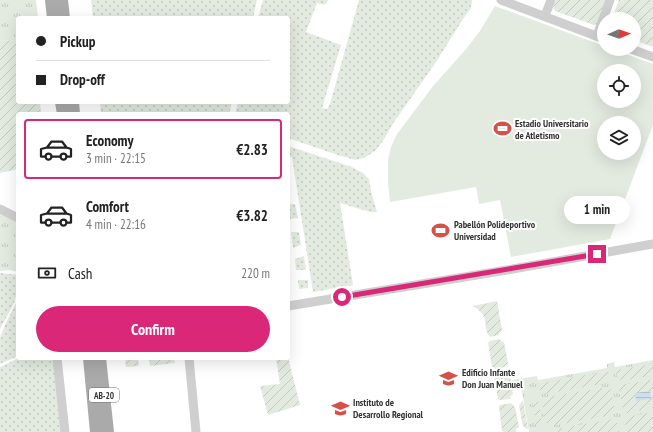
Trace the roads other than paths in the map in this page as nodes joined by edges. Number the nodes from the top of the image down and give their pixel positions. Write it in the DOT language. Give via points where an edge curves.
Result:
graph roads {
  1 [pos="51,0"];
  2 [pos="62,0"];
  3 [pos="501,0"];
  4 [pos="551,0"];
  5 [pos="610,0"];
  6 [pos="607,12"];
  7 [pos="53,16"];
  8 [pos="64,16"];
  9 [pos="544,16"];
  10 [pos="597,36"];
  11 [pos="641,53"];
  12 [pos="653,57"];
  13 [pos="0,209"];
  14 [pos="16,217"];
  15 [pos="653,244"];
  16 [pos="290,306"];
  17 [pos="57,360"];
  18 [pos="88,360"];
  19 [pos="100,360"];
  20 [pos="189,360"];
  21 [pos="65,432"];
  22 [pos="96,432"];
  23 [pos="108,432"];
  24 [pos="196,432"];
  1 -- 7 [label="main road"];
  2 -- 8 [label="main road"];
  3 -- 9 [label="street"];
  4 -- 9 [label="street"];
  5 -- 6 [label="street"];
  9 -- 10 [label="street"];
  11 -- 12 [label="street"];
  13 -- 14 [label="street"];
  15 -- 16 [label="street"];
  17 -- 21 [label="street"];
  18 -- 22 [label="main road, AB-20"];
  19 -- 23 [label="main road, AB-20"];
  20 -- 24 [label="street"];
}
